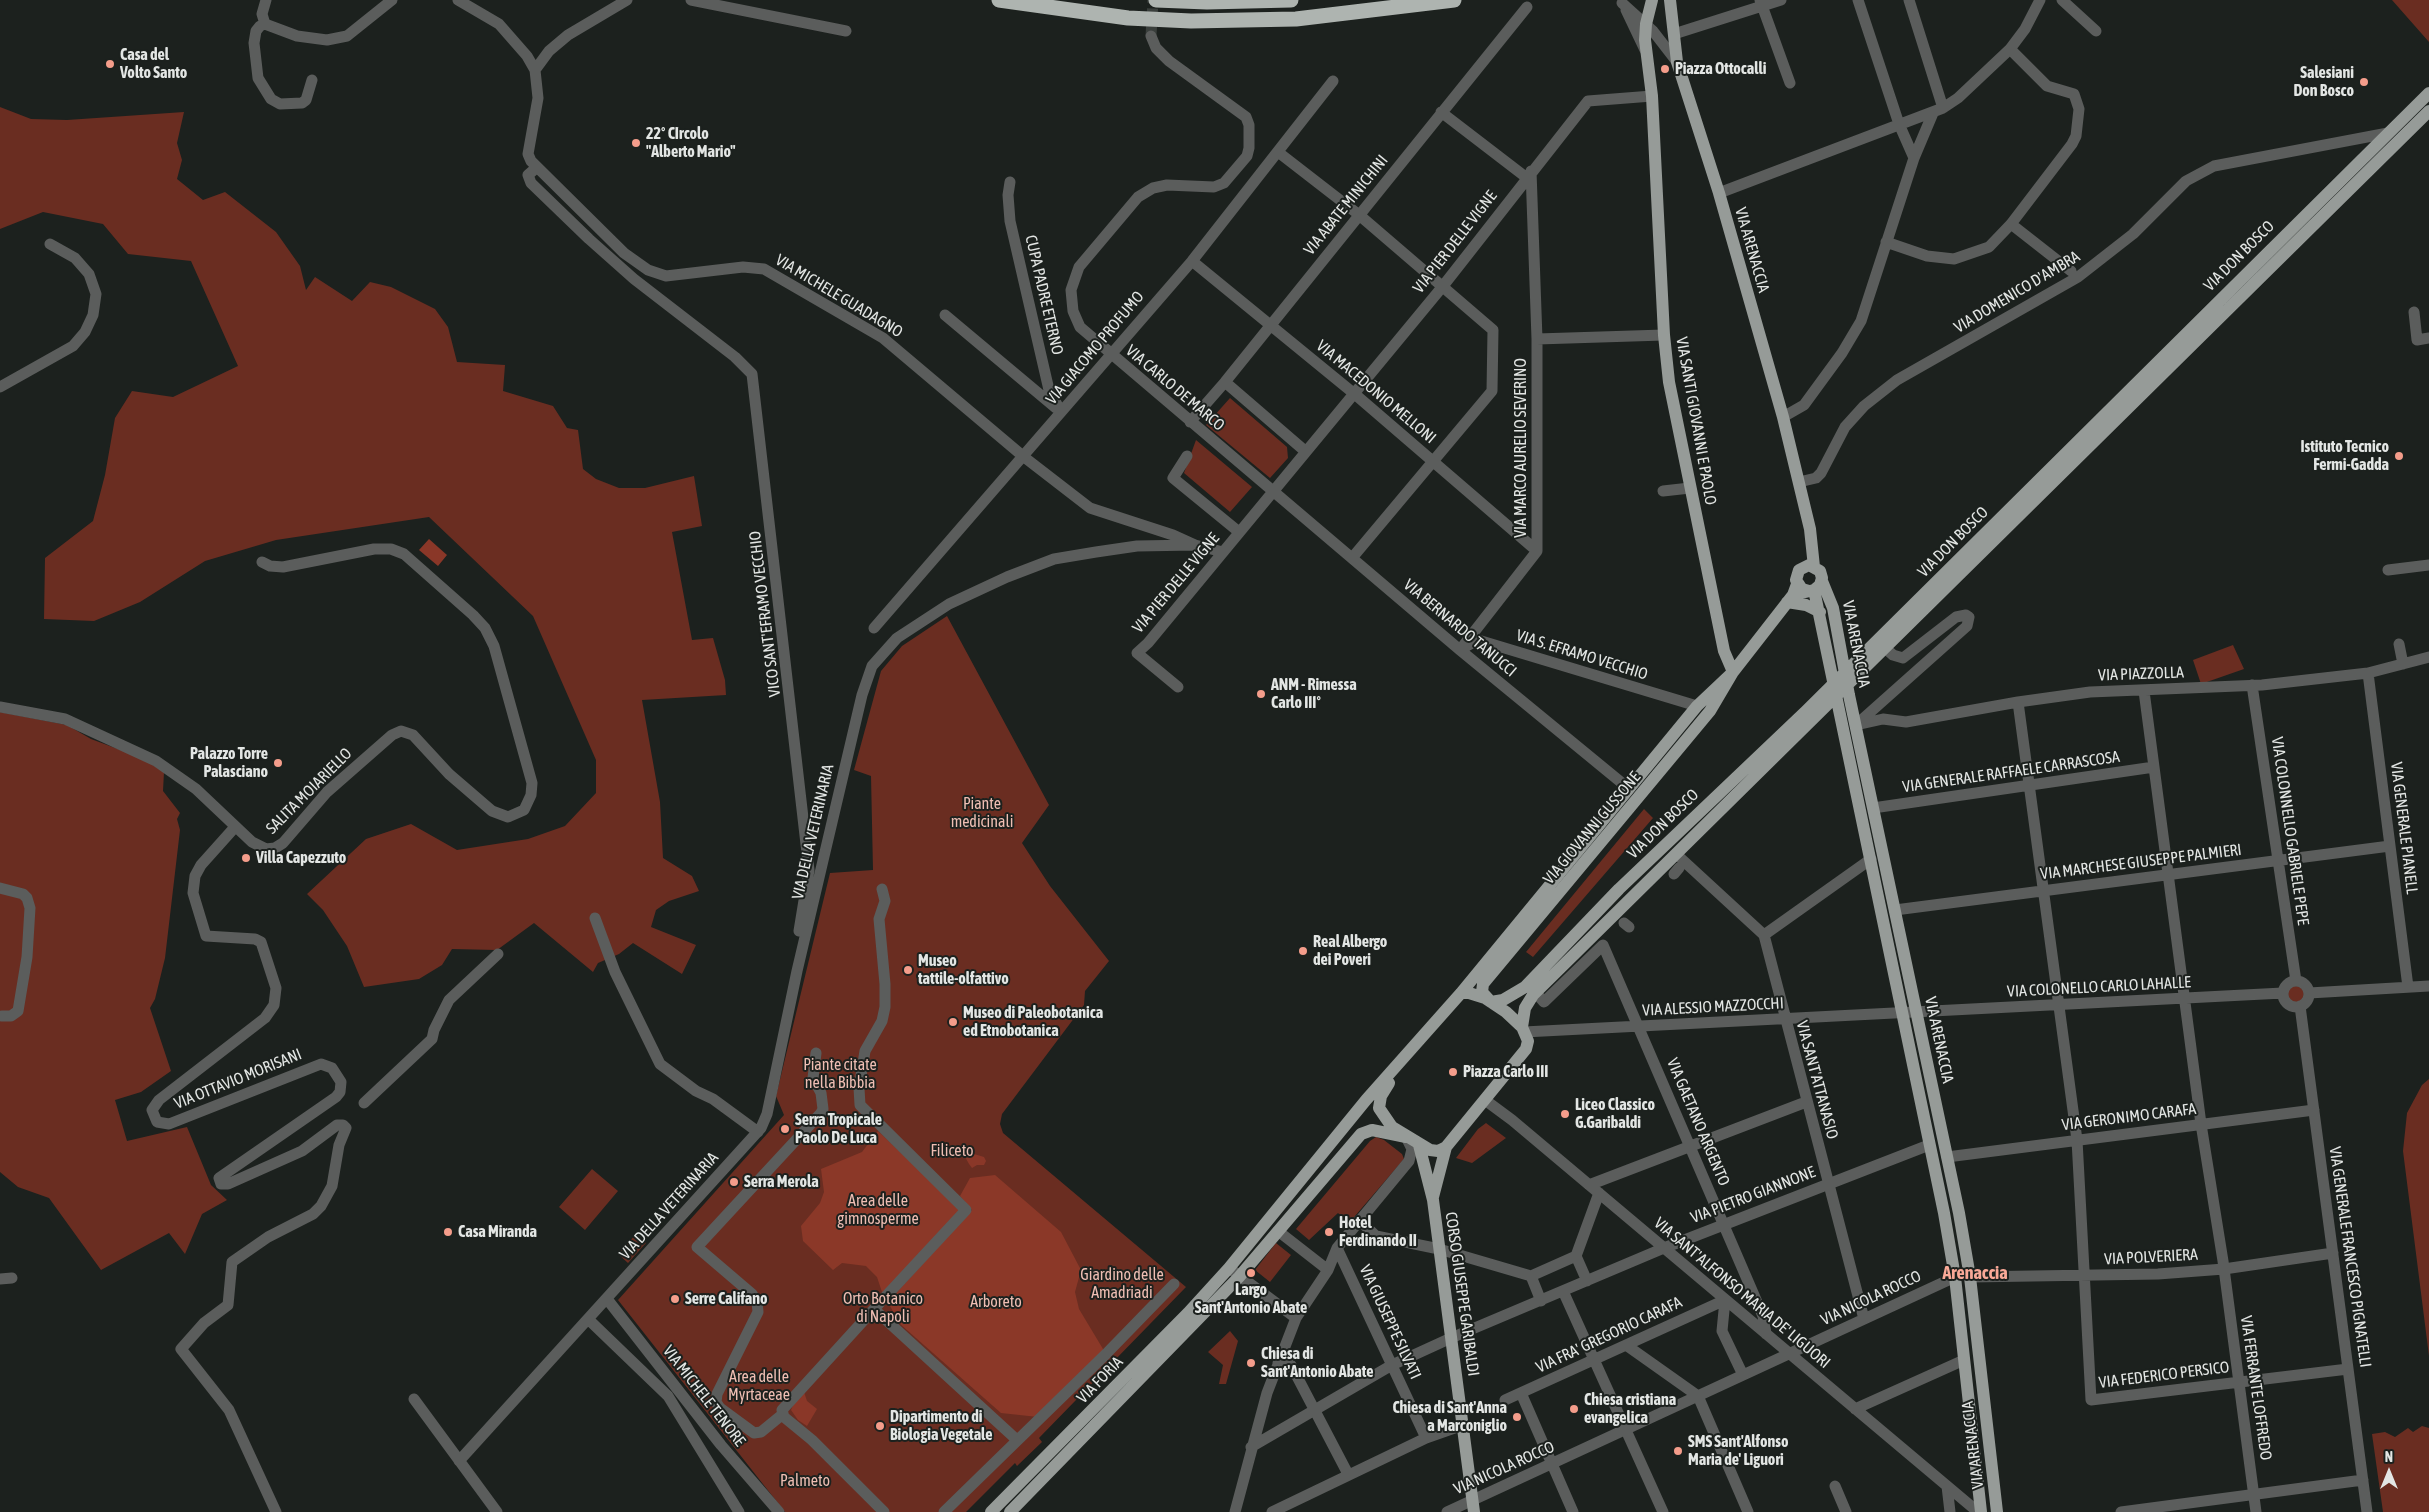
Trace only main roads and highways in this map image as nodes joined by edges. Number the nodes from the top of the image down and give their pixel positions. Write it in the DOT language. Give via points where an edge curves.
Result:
graph roads {
  1 [pos="1000,0"];
  2 [pos="1156,0"];
  3 [pos="1292,0"];
  4 [pos="1454,0"];
  5 [pos="1652,0"];
  6 [pos="1670,0"];
  7 [pos="2429,93"];
  8 [pos="2429,111"];
  9 [pos="2304,215"];
  10 [pos="2314,225"];
  11 [pos="1814,567"];
  12 [pos="1815,587"];
  13 [pos="1792,594"];
  14 [pos="1820,612"];
  15 [pos="1881,644"];
  16 [pos="1733,672"];
  17 [pos="1810,713"];
  18 [pos="1628,788"];
  19 [pos="1639,798"];
  20 [pos="1462,993"];
  21 [pos="1491,1002"];
  22 [pos="1523,1030"];
  23 [pos="1398,1065"];
  24 [pos="1406,1137"];
  25 [pos="1419,1145"];
  26 [pos="1446,1147"];
  27 [pos="1433,1200"];
  28 [pos="1473,1506"];
  29 [pos="991,1512"];
  30 [pos="1010,1512"];
  31 [pos="1980,1512"];
  32 [pos="1997,1512"];
  1 -- 4 [label="highway" via="1112,16 1191,21 1296,20"];
  2 -- 3 [label="highway"];
  5 -- 16 [label="main road, VIA SANTI GIOVANNI E PAOLO" via="1646,24 1646,52 1652,96 1669,382 1724,650"];
  6 -- 11 [label="main road, VIA ARENACCIA" via="1677,62 1719,193 1783,417 1810,529"];
  7 -- 9 [label="main road, VIA DON BOSCO"];
  8 -- 10 [label="main road, VIA DON BOSCO"];
  9 -- 10 [label="main road"];
  9 -- 15 [label="main road, VIA DON BOSCO"];
  10 -- 15 [label="main road, VIA DON BOSCO"];
  11 -- 12 [label="main road" via="1820,571"];
  11 -- 13 [label="main road, VIA GIOVANNI GUSSONE" via="1806,566 1800,570"];
  12 -- 13 [label="main road"];
  12 -- 14 [label="main road, VIA ARENACCIA"];
  12 -- 32 [label="main road, VIA ARENACCIA" via="1834,608 1947,1157 1970,1277"];
  13 -- 14 [label="main road, VIA ARENACCIA"];
  13 -- 16 [label="main road, VIA GIOVANNI GUSSONE"];
  14 -- 31 [label="main road, VIA ARENACCIA" via="1955,1278"];
  15 -- 17 [label="main road, VIA DON BOSCO" via="1854,678"];
  15 -- 17 [label="main road, VIA DON BOSCO" via="1863,655"];
  16 -- 18 [label="main road, VIA GIOVANNI GUSSONE" via="1697,706"];
  16 -- 19 [label="main road, VIA GIOVANNI GUSSONE" via="1710,711"];
  17 -- 21 [label="main road, VIA DON BOSCO" via="1619,890 1525,987 1503,1000"];
  17 -- 22 [label="main road, VIA DON BOSCO" via="1676,865 1601,944 1526,1004"];
  18 -- 19 [label="main road"];
  18 -- 20 [label="main road, VIA GIOVANNI GUSSONE"];
  19 -- 21 [label="main road, VIA GIOVANNI GUSSONE" via="1483,984 1482,992"];
  20 -- 21 [label="main road" via="1468,992"];
  20 -- 23 [label="main road"];
  21 -- 22 [label="main road" via="1516,1020"];
  22 -- 26 [label="main road" via="1528,1041 1526,1049"];
  23 -- 24 [label="main road" via="1380,1096 1379,1108 1392,1127"];
  23 -- 29 [label="main road, VIA FORIA" via="1229,1268"];
  24 -- 25 [label="main road"];
  24 -- 30 [label="main road, VIA FORIA" via="1366,1130 1239,1277"];
  25 -- 26 [label="main road" via="1438,1151"];
  25 -- 27 [label="main road, CORSO GIUSEPPE GARIBALDI"];
  26 -- 27 [label="main road, CORSO GIUSEPPE GARIBALDI"];
  27 -- 28 [label="main road, CORSO GIUSEPPE GARIBALDI"];
}
